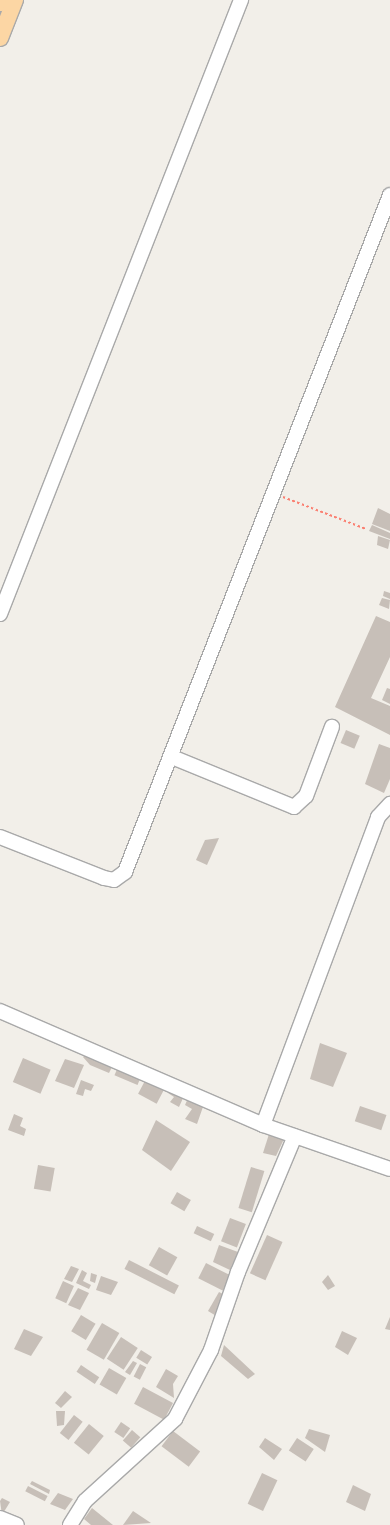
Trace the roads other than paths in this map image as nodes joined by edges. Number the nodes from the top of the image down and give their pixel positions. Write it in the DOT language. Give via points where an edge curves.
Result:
graph roads {
  1 [pos="15,0"];
  2 [pos="241,0"];
  3 [pos="0,38"];
  4 [pos="390,195"];
  5 [pos="0,614"];
  6 [pos="332,726"];
  7 [pos="172,757"];
  8 [pos="390,804"];
  9 [pos="0,837"];
  10 [pos="0,1011"];
  11 [pos="263,1125"];
  12 [pos="295,1136"];
  13 [pos="390,1169"];
  14 [pos="0,1518"];
  15 [pos="17,1525"];
  16 [pos="70,1525"];
  1 -- 3 [label="main road"];
  2 -- 5 [label="street"];
  4 -- 7 [label="street"];
  6 -- 7 [label="street" via="306,796 294,807"];
  7 -- 9 [label="street" via="125,872 114,880"];
  8 -- 11 [label="street" via="378,817"];
  10 -- 11 [label="street"];
  11 -- 12 [label="street"];
  12 -- 13 [label="street"];
  12 -- 16 [label="street" via="238,1272 211,1350 175,1419 85,1501"];
  14 -- 15 [label="street"];
}
